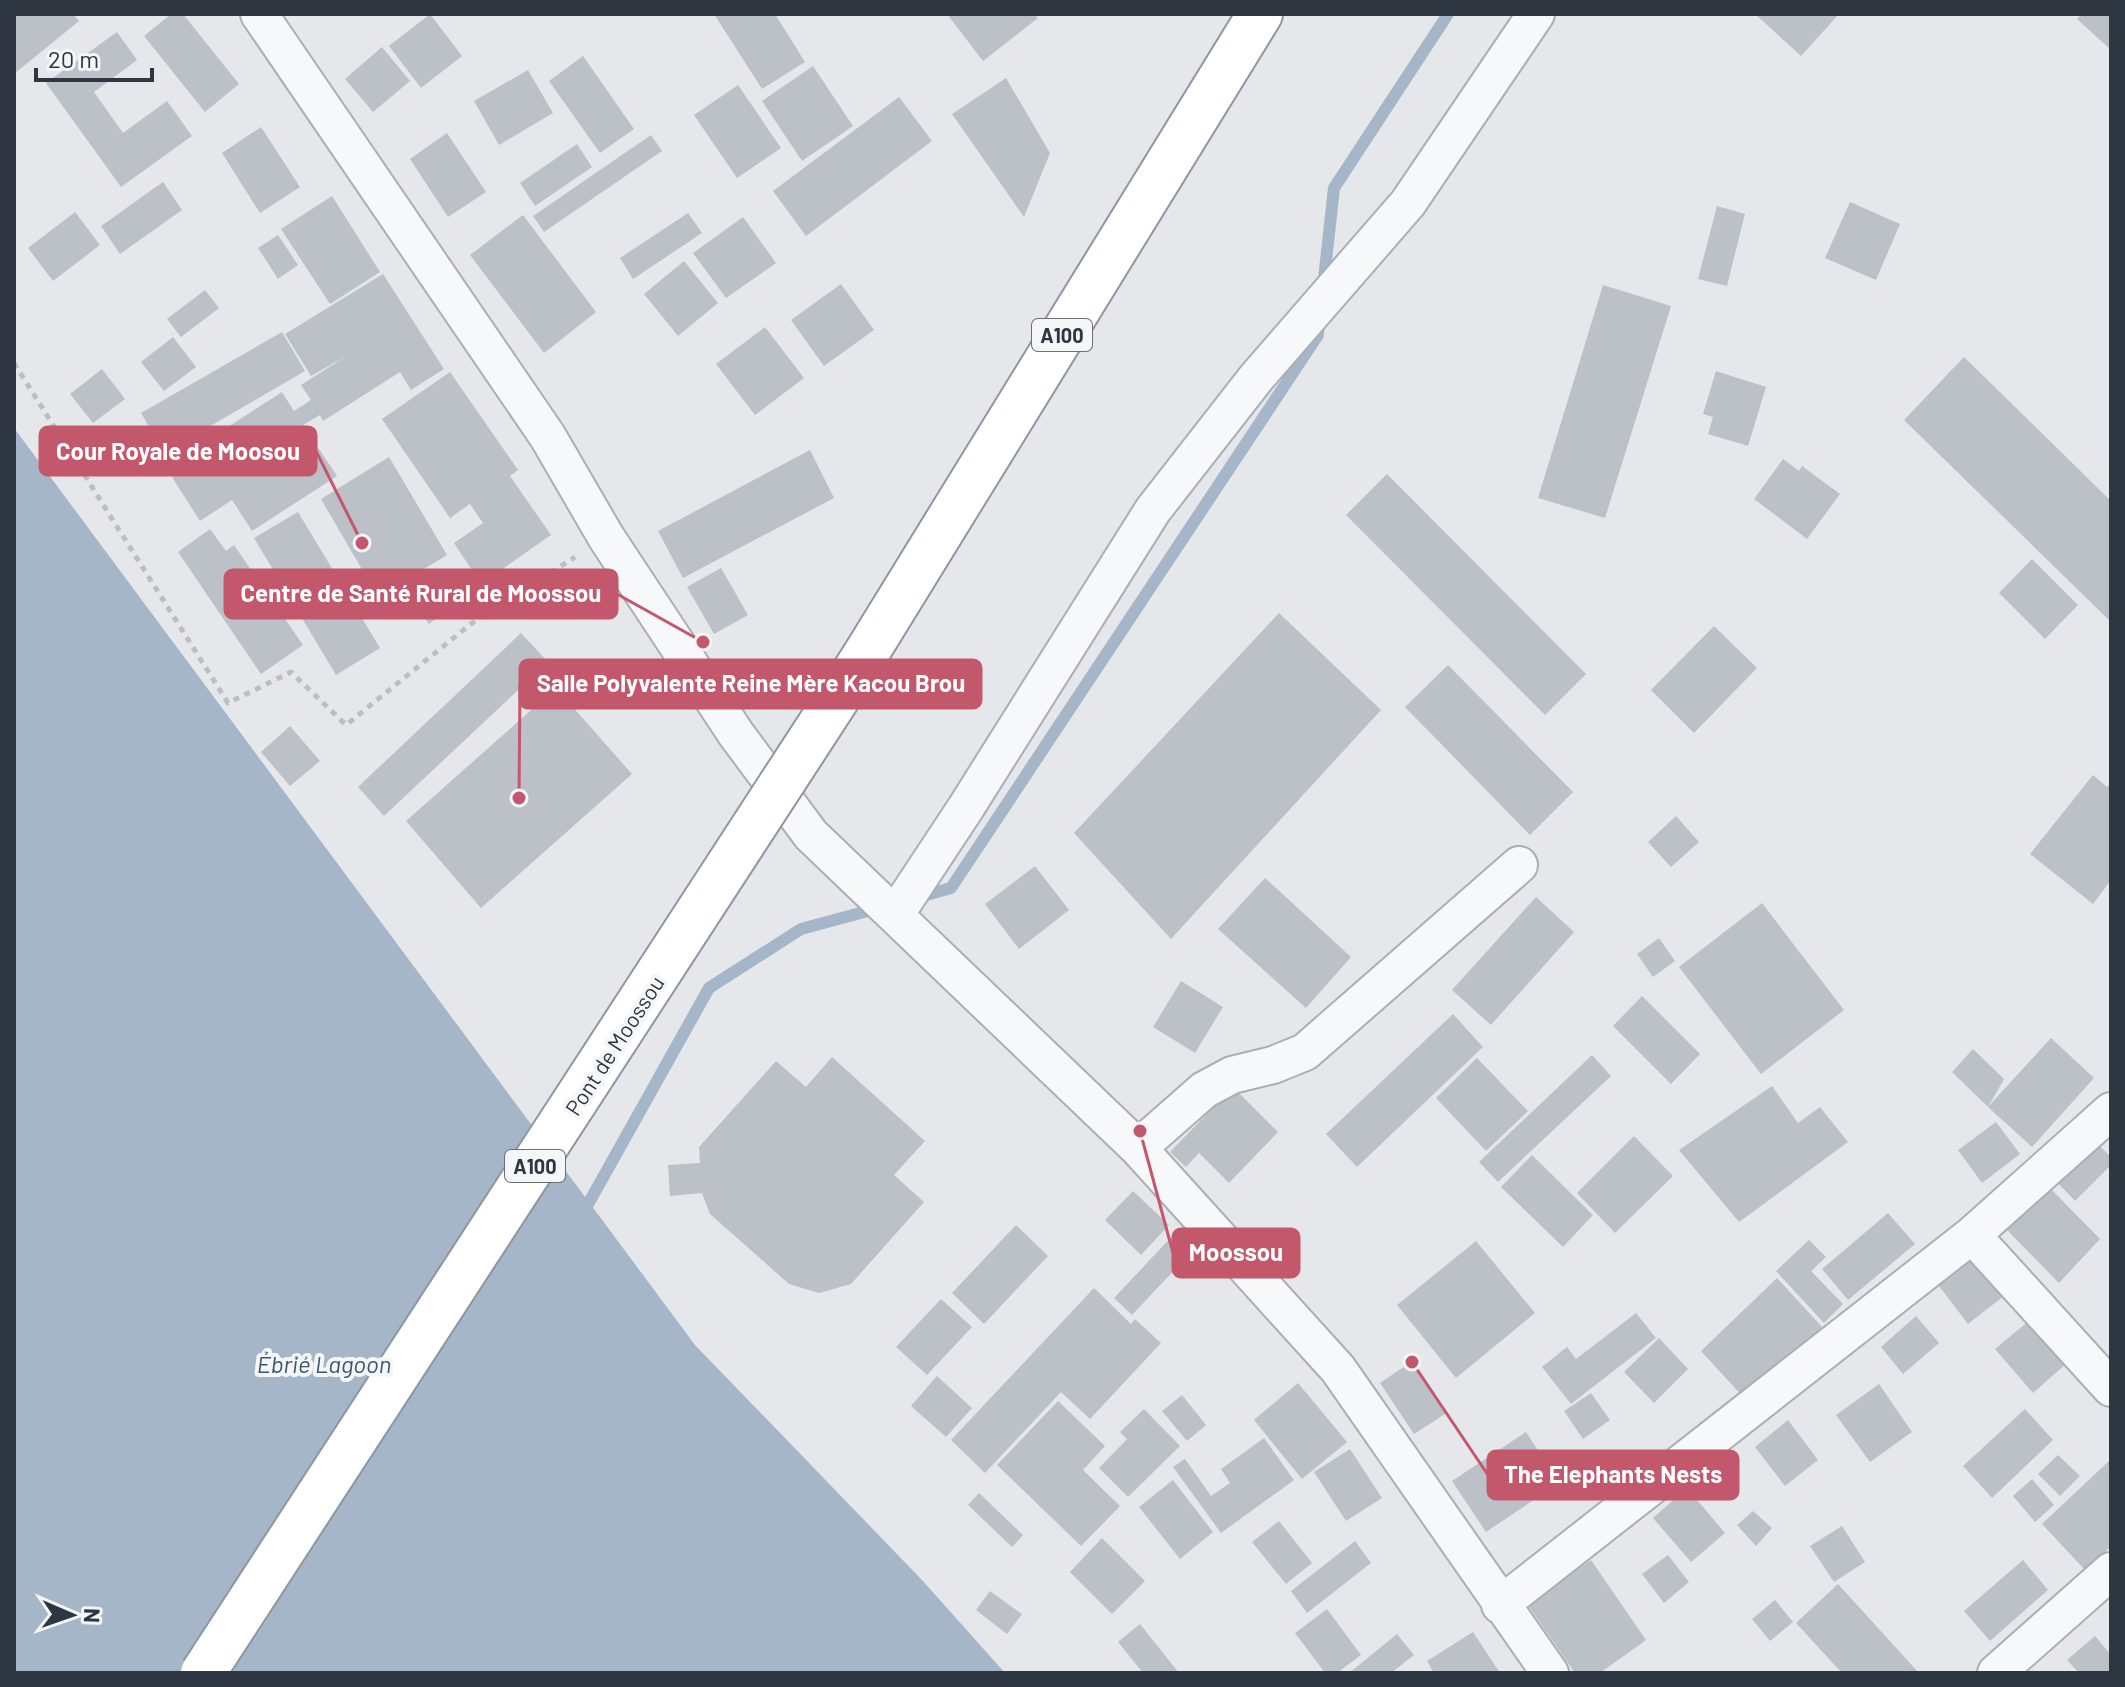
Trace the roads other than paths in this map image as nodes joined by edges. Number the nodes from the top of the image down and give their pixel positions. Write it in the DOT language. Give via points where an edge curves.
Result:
graph roads {
  1 [pos="259,14"];
  2 [pos="1260,14"];
  3 [pos="1536,14"];
  4 [pos="1519,865"];
  5 [pos="895,915"];
  6 [pos="2111,1111"];
  7 [pos="1138,1148"];
  8 [pos="1972,1235"];
  9 [pos="2111,1388"];
  10 [pos="2111,1571"];
  11 [pos="1500,1605"];
  12 [pos="203,1673"];
  13 [pos="1550,1673"];
  14 [pos="1996,1673"];
  1 -- 5 [label="street" via="548,437 606,537 736,734 811,835"];
  2 -- 12 [label="highway, Pont de Moossou / A100, bridge" via="864,657"];
  3 -- 5 [label="street" via="1408,203 1256,378 1153,510"];
  4 -- 7 [label="street" via="1305,1052 1232,1075 1204,1090"];
  5 -- 7 [label="street"];
  6 -- 8 [label="street"];
  7 -- 11 [label="street" via="1338,1369"];
  8 -- 9 [label="street"];
  8 -- 11 [label="street"];
  10 -- 14 [label="street"];
  11 -- 13 [label="street"];
}
